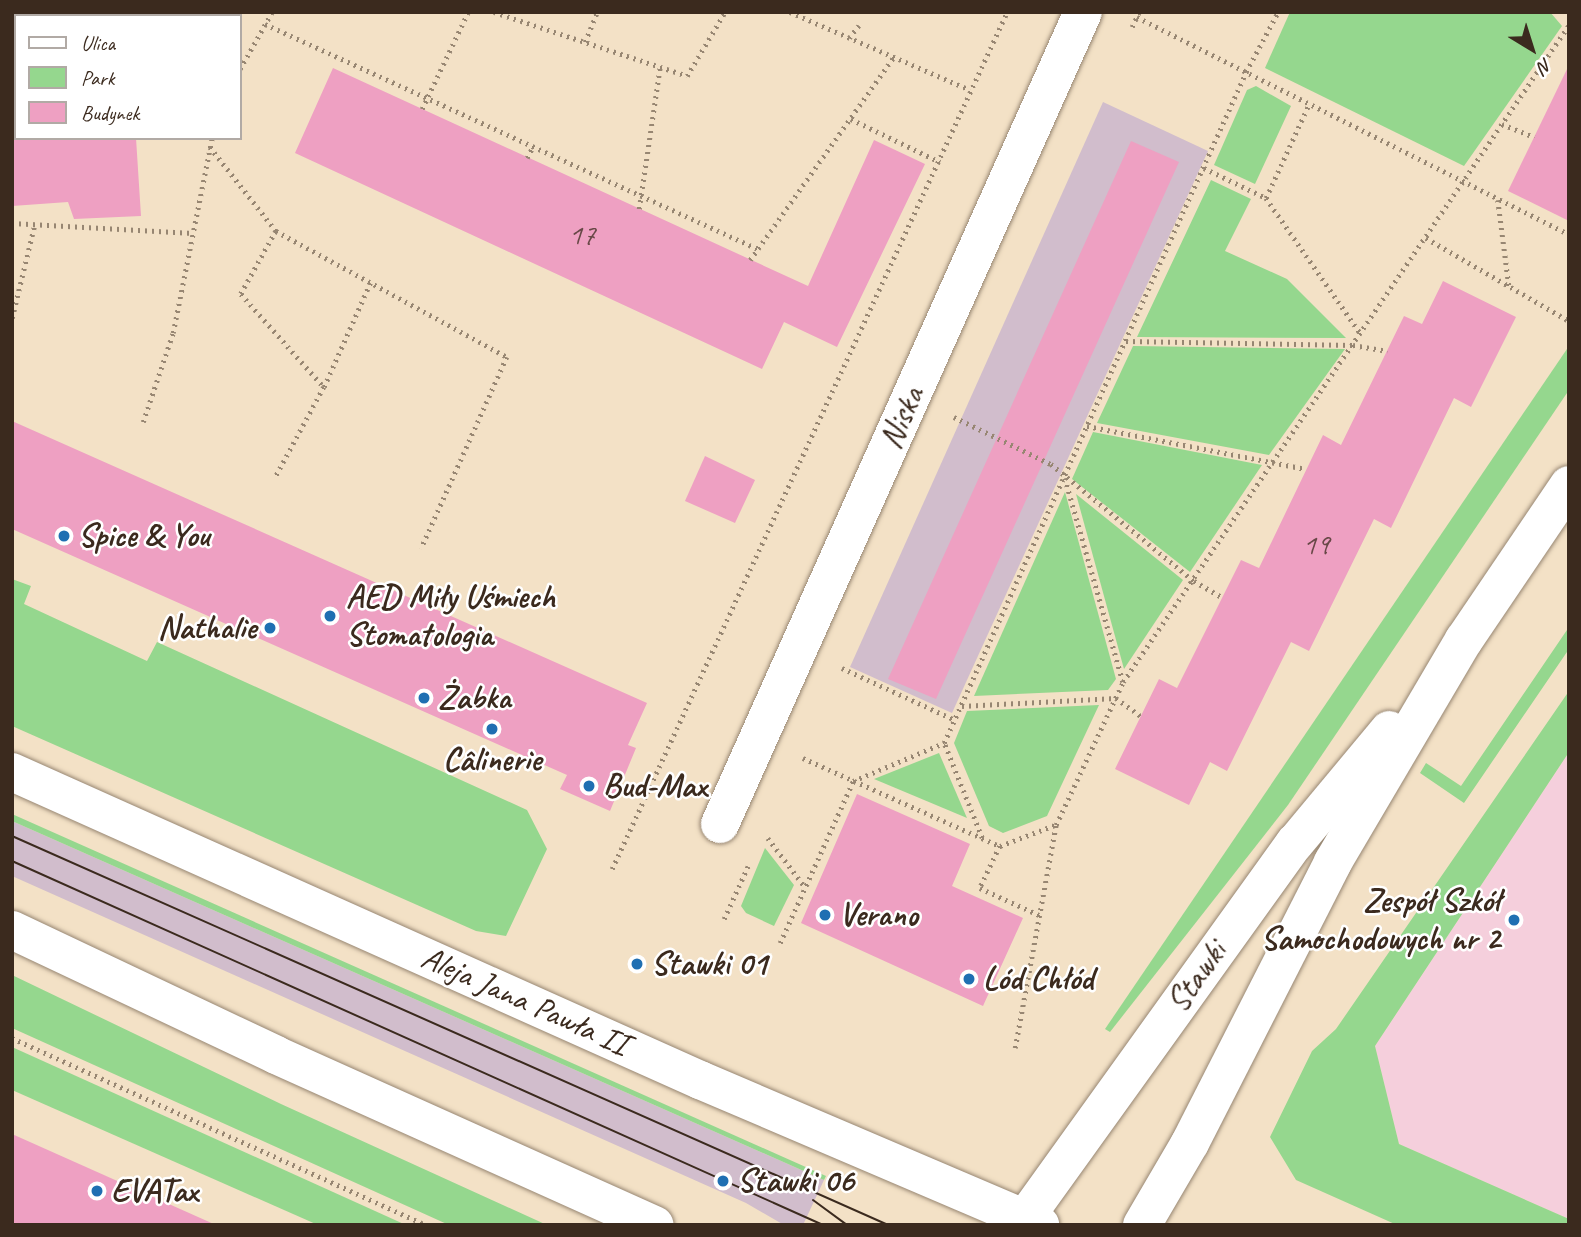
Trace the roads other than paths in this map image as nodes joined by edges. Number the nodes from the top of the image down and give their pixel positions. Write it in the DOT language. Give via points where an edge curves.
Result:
graph roads {
  1 [pos="1083,12"];
  2 [pos="1569,485"];
  3 [pos="1464,640"];
  4 [pos="12,772"];
  5 [pos="720,824"];
  6 [pos="12,930"];
  7 [pos="1028,1223"];
  8 [pos="655,1225"];
  9 [pos="1142,1225"];
  1 -- 5 [label="street, Niska"];
  2 -- 3 [label="street, Stawki"];
  3 -- 7 [label="street, Stawki" via="1295,843"];
  3 -- 9 [label="street, Stawki" via="1333,863 1190,1143"];
  4 -- 7 [label="street, Aleja Jana Pawła II"];
  6 -- 8 [label="street" via="276,1055"];
}
